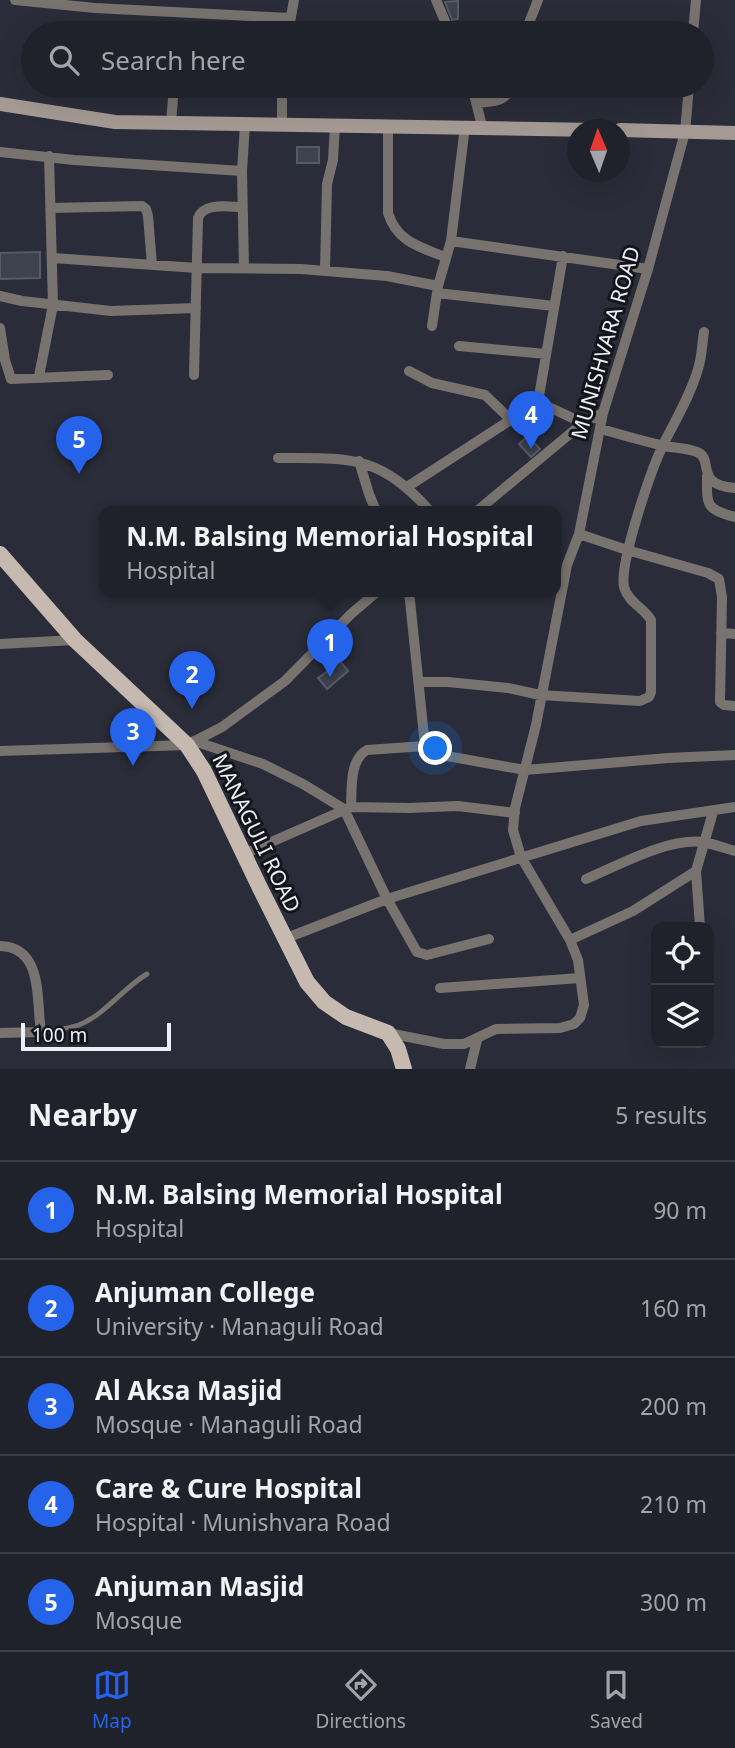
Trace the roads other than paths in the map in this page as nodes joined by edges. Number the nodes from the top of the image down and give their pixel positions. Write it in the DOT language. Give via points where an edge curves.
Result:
graph roads {
  1 [pos="15,0"];
  2 [pos="294,0"];
  3 [pos="436,0"];
  4 [pos="538,0"];
  5 [pos="696,0"];
  6 [pos="290,18"];
  7 [pos="290,21"];
  8 [pos="445,21"];
  9 [pos="530,21"];
  10 [pos="694,21"];
  11 [pos="173,98"];
  12 [pos="282,98"];
  13 [pos="476,98"];
  14 [pos="504,98"];
  15 [pos="688,98"];
  16 [pos="477,103"];
  17 [pos="0,104"];
  18 [pos="171,123"];
  19 [pos="245,124"];
  20 [pos="282,125"];
  21 [pos="335,125"];
  22 [pos="388,126"];
  23 [pos="465,126"];
  24 [pos="482,126"];
  25 [pos="567,129"];
  26 [pos="630,130"];
  27 [pos="685,132"];
  28 [pos="735,133"];
  29 [pos="0,152"];
  30 [pos="49,156"];
  31 [pos="242,171"];
  32 [pos="242,207"];
  33 [pos="51,208"];
  34 [pos="450,241"];
  35 [pos="563,256"];
  36 [pos="446,257"];
  37 [pos="53,258"];
  38 [pos="152,265"];
  39 [pos="197,268"];
  40 [pos="244,268"];
  41 [pos="648,269"];
  42 [pos="325,271"];
  43 [pos="437,289"];
  44 [pos="0,296"];
  45 [pos="53,305"];
  46 [pos="554,306"];
  47 [pos="196,308"];
  48 [pos="432,326"];
  49 [pos="0,328"];
  50 [pos="704,332"];
  51 [pos="459,346"];
  52 [pos="546,354"];
  53 [pos="409,371"];
  54 [pos="108,375"];
  55 [pos="194,375"];
  56 [pos="39,376"];
  57 [pos="538,402"];
  58 [pos="603,413"];
  59 [pos="511,420"];
  60 [pos="583,424"];
  61 [pos="601,429"];
  62 [pos="663,446"];
  63 [pos="278,457"];
  64 [pos="359,461"];
  65 [pos="707,475"];
  66 [pos="407,487"];
  67 [pos="735,488"];
  68 [pos="374,506"];
  69 [pos="425,506"];
  70 [pos="483,506"];
  71 [pos="735,517"];
  72 [pos="579,534"];
  73 [pos="627,551"];
  74 [pos="0,554"];
  75 [pos="561,594"];
  76 [pos="371,597"];
  77 [pos="410,597"];
  78 [pos="560,597"];
  79 [pos="722,633"];
  80 [pos="735,634"];
  81 [pos="75,640"];
  82 [pos="0,644"];
  83 [pos="419,682"];
  84 [pos="540,695"];
  85 [pos="735,706"];
  86 [pos="191,743"];
  87 [pos="425,746"];
  88 [pos="0,751"];
  89 [pos="735,755"];
  90 [pos="524,770"];
  91 [pos="735,807"];
  92 [pos="347,808"];
  93 [pos="713,812"];
  94 [pos="515,813"];
  95 [pos="703,842"];
  96 [pos="735,851"];
  97 [pos="244,854"];
  98 [pos="521,857"];
  99 [pos="696,871"];
  100 [pos="586,879"];
  101 [pos="387,899"];
  102 [pos="700,922"];
  103 [pos="284,939"];
  104 [pos="489,939"];
  105 [pos="570,940"];
  106 [pos="0,946"];
  107 [pos="147,974"];
  108 [pos="580,978"];
  109 [pos="440,988"];
  110 [pos="41,1032"];
  111 [pos="388,1032"];
  112 [pos="0,1033"];
  113 [pos="477,1040"];
  114 [pos="404,1069"];
  115 [pos="470,1069"];
  1 -- 6 [label="street"];
  2 -- 6 [label="street"];
  3 -- 8 [label="street"];
  4 -- 9 [label="street"];
  5 -- 10 [label="street"];
  6 -- 7 [label="street"];
  11 -- 18 [label="street"];
  12 -- 20 [label="street"];
  13 -- 16 [label="street"];
  14 -- 16 [label="street"];
  15 -- 27 [label="street, MUNISHVARA ROAD"];
  16 -- 24 [label="street"];
  17 -- 18 [label="street" via="115,122"];
  18 -- 19 [label="street"];
  19 -- 20 [label="street"];
  19 -- 31 [label="street"];
  20 -- 21 [label="street"];
  21 -- 22 [label="street"];
  21 -- 42 [label="street" via="327,184"];
  22 -- 23 [label="street"];
  22 -- 36 [label="street" via="391,224 409,243"];
  23 -- 24 [label="street"];
  23 -- 34 [label="street"];
  24 -- 25 [label="street"];
  26 -- 27 [label="street"];
  27 -- 28 [label="street"];
  27 -- 41 [label="street, MUNISHVARA ROAD"];
  29 -- 30 [label="street"];
  30 -- 31 [label="street"];
  30 -- 33 [label="street"];
  31 -- 32 [label="street"];
  32 -- 39 [label="street" via="200,212"];
  32 -- 40 [label="street"];
  33 -- 37 [label="street"];
  33 -- 38 [label="street" via="142,206 148,216"];
  34 -- 35 [label="street"];
  34 -- 36 [label="street"];
  35 -- 41 [label="street"];
  35 -- 46 [label="street"];
  36 -- 43 [label="street"];
  37 -- 38 [label="street"];
  37 -- 45 [label="street"];
  38 -- 39 [label="street"];
  39 -- 40 [label="street"];
  39 -- 47 [label="street"];
  40 -- 42 [label="street"];
  41 -- 58 [label="street, MUNISHVARA ROAD"];
  42 -- 43 [label="street" via="387,276"];
  43 -- 46 [label="street"];
  43 -- 48 [label="street"];
  44 -- 45 [label="street"];
  45 -- 47 [label="street" via="111,311"];
  45 -- 56 [label="street"];
  46 -- 52 [label="street"];
  47 -- 55 [label="street"];
  49 -- 56 [label="street" via="11,379"];
  50 -- 62 [label="street" via="698,370"];
  51 -- 52 [label="street"];
  52 -- 57 [label="street"];
  53 -- 59 [label="street" via="432,383 485,395"];
  54 -- 56 [label="street"];
  57 -- 59 [label="street"];
  57 -- 60 [label="street"];
  58 -- 60 [label="street"];
  58 -- 61 [label="street, MUNISHVARA ROAD"];
  59 -- 66 [label="street"];
  60 -- 70 [label="street"];
  61 -- 62 [label="street"];
  61 -- 72 [label="street, MUNISHVARA ROAD"];
  62 -- 65 [label="street" via="699,452"];
  62 -- 73 [label="street"];
  63 -- 64 [label="street"];
  64 -- 66 [label="street"];
  64 -- 68 [label="street"];
  65 -- 67 [label="street" via="717,486"];
  65 -- 71 [label="street" via="710,508"];
  66 -- 69 [label="street"];
  72 -- 73 [label="street"];
  72 -- 75 [label="street, MUNISHVARA ROAD"];
  73 -- 79 [label="street" via="719,579"];
  73 -- 84 [label="street" via="625,591 651,620 649,697 640,702"];
  74 -- 81 [label="main road, MANAGULI ROAD"];
  76 -- 86 [label="street" via="285,681 247,711"];
  77 -- 83 [label="street"];
  78 -- 84 [label="street, MUNISHVARA ROAD"];
  79 -- 80 [label="street"];
  79 -- 85 [label="street" via="720,702"];
  81 -- 82 [label="street"];
  81 -- 86 [label="main road, MANAGULI ROAD"];
  83 -- 84 [label="street" via="508,688"];
  83 -- 87 [label="street"];
  84 -- 90 [label="street, MUNISHVARA ROAD"];
  86 -- 88 [label="street"];
  86 -- 92 [label="street" via="263,764"];
  86 -- 97 [label="main road, MANAGULI ROAD"];
  87 -- 90 [label="street" via="430,753"];
  87 -- 92 [label="street" via="360,753"];
  89 -- 90 [label="street"];
  90 -- 94 [label="street, MUNISHVARA ROAD"];
  91 -- 93 [label="street"];
  92 -- 94 [label="street" via="469,806"];
  92 -- 97 [label="street"];
  92 -- 101 [label="street"];
  93 -- 95 [label="street"];
  93 -- 98 [label="street" via="641,821"];
  94 -- 98 [label="street, MUNISHVARA ROAD" via="513,830"];
  95 -- 96 [label="street"];
  95 -- 99 [label="street"];
  95 -- 100 [label="street" via="656,850"];
  97 -- 103 [label="main road, MANAGULI ROAD"];
  98 -- 101 [label="street"];
  98 -- 105 [label="street, MUNISHVARA ROAD"];
  99 -- 102 [label="street"];
  99 -- 105 [label="street" via="633,911"];
  101 -- 103 [label="street"];
  101 -- 104 [label="street" via="421,955"];
  103 -- 111 [label="main road, MANAGULI ROAD" via="307,982 324,1002 346,1017"];
  105 -- 108 [label="street, MUNISHVARA ROAD"];
  106 -- 110 [label="street" via="20,951 35,972"];
  107 -- 110 [label="lane" via="91,1019"];
  108 -- 109 [label="street"];
  108 -- 113 [label="street, MUNISHVARA ROAD" via="584,1005 574,1024 496,1029"];
  110 -- 112 [label="street"];
  111 -- 113 [label="street, MUNISHVARA ROAD" via="444,1044"];
  111 -- 114 [label="main road"];
  113 -- 115 [label="street"];
}
